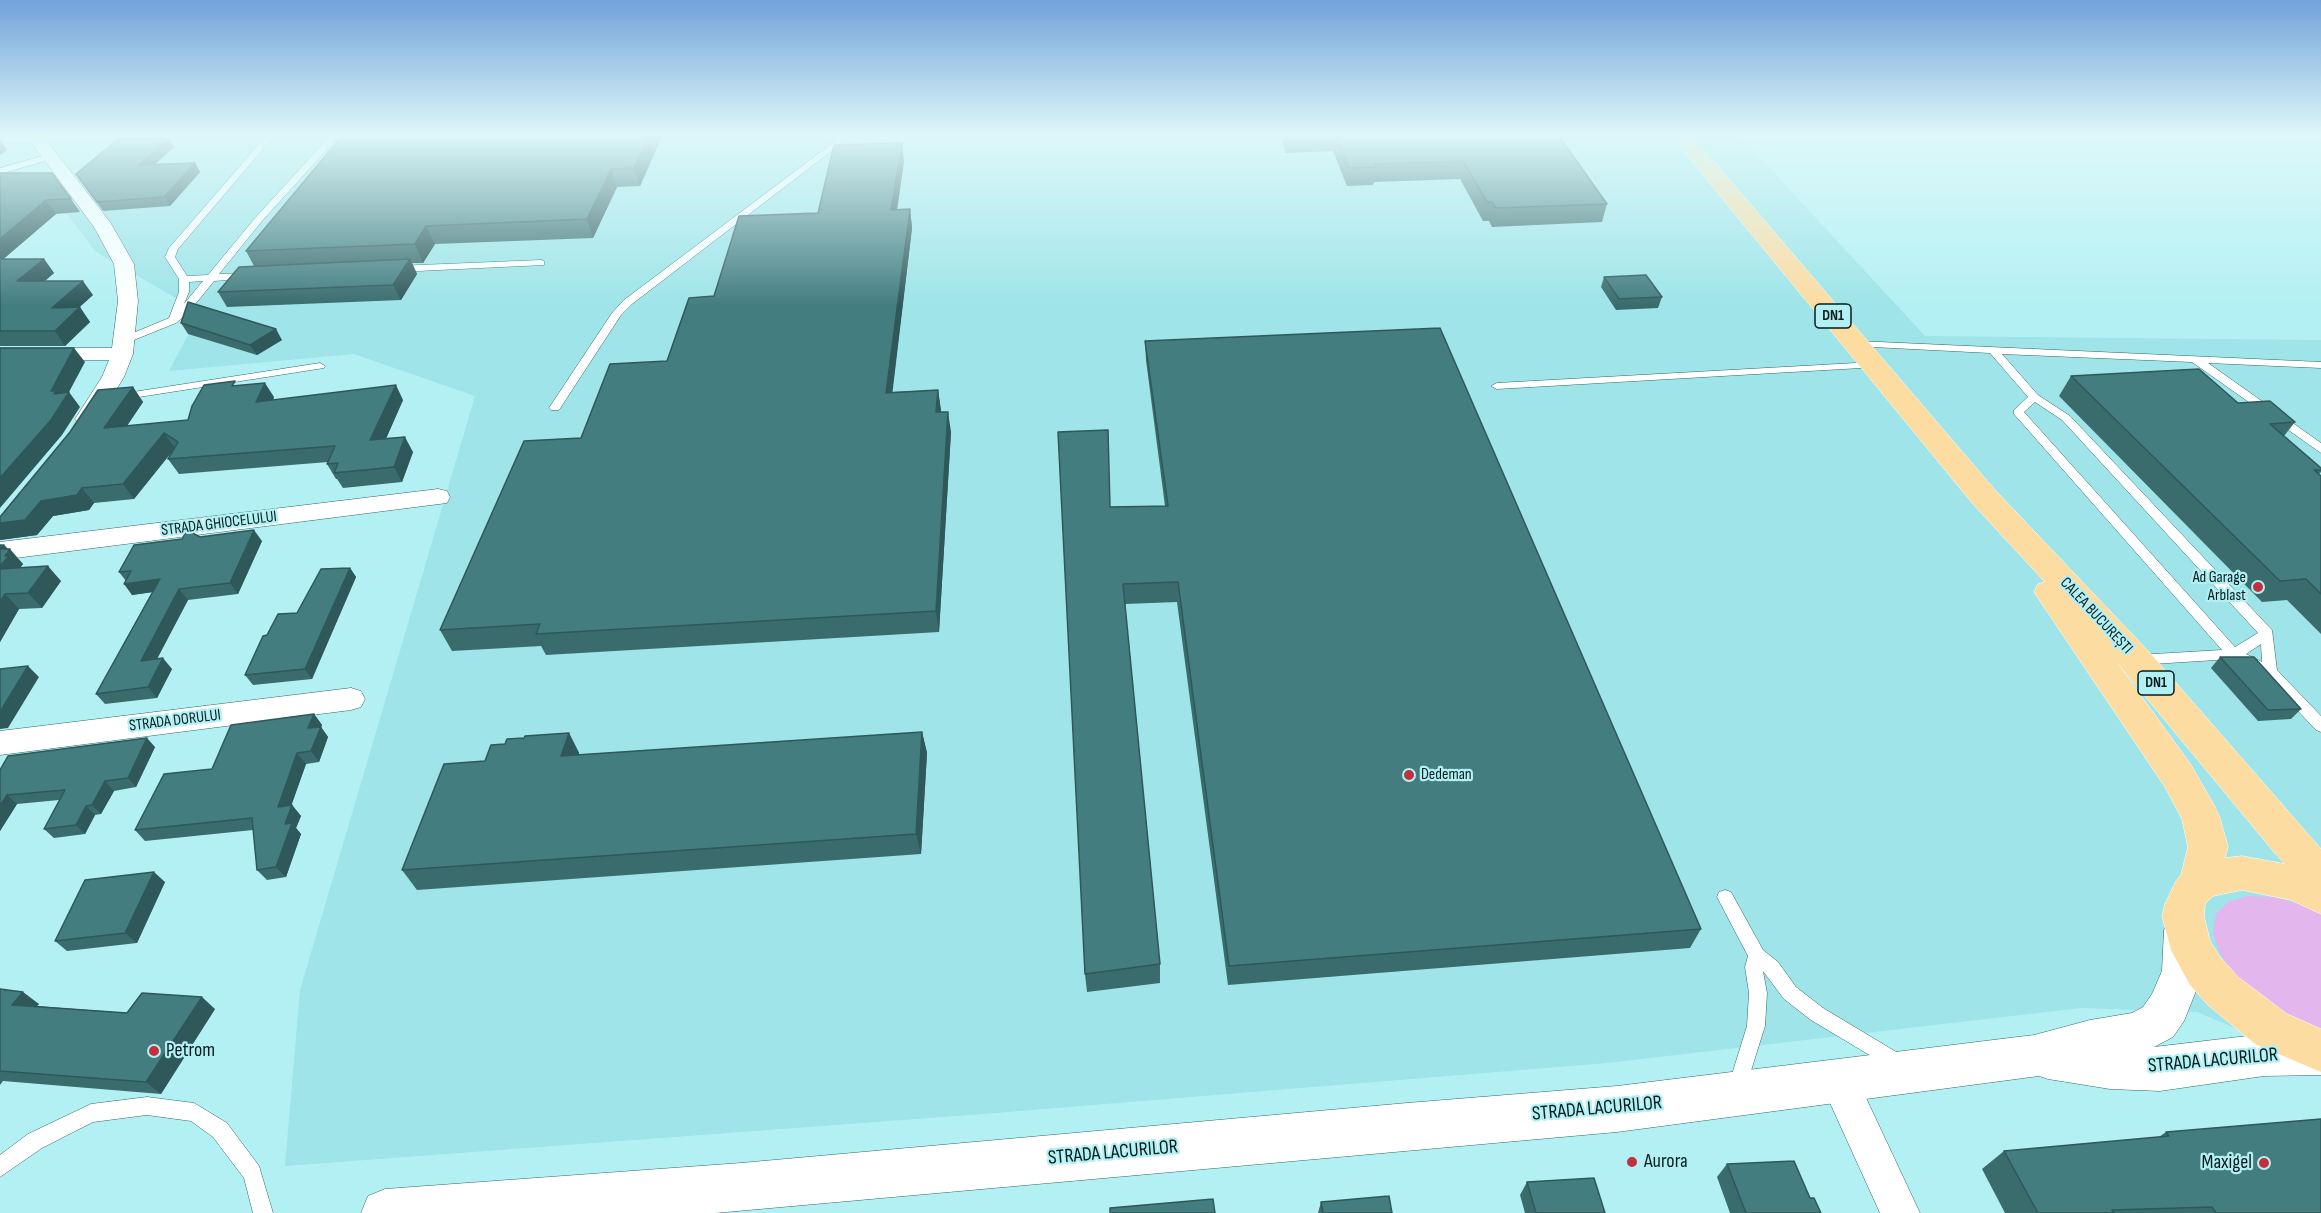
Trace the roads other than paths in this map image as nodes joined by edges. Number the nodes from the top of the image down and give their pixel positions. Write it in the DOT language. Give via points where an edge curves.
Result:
graph roads {
  1 [pos="77,193"];
  2 [pos="221,193"];
  3 [pos="283,193"];
  4 [pos="772,193"];
  5 [pos="1729,193"];
  6 [pos="541,263"];
  7 [pos="388,270"];
  8 [pos="258,276"];
  9 [pos="211,278"];
  10 [pos="184,279"];
  11 [pos="172,321"];
  12 [pos="1857,344"];
  13 [pos="124,347"];
  14 [pos="1994,350"];
  15 [pos="0,354"];
  16 [pos="2194,359"];
  17 [pos="2321,364"];
  18 [pos="1874,365"];
  19 [pos="320,366"];
  20 [pos="1497,386"];
  21 [pos="2034,397"];
  22 [pos="99,400"];
  23 [pos="555,408"];
  24 [pos="77,433"];
  25 [pos="2321,449"];
  26 [pos="438,497"];
  27 [pos="1984,497"];
  28 [pos="0,550"];
  29 [pos="2267,634"];
  30 [pos="2234,654"];
  31 [pos="2137,660"];
  32 [pos="2270,672"];
  33 [pos="351,699"];
  34 [pos="2321,726"];
  35 [pos="0,743"];
  36 [pos="2321,876"];
  37 [pos="2199,884"];
  38 [pos="2321,896"];
  39 [pos="1725,897"];
  40 [pos="2184,930"];
  41 [pos="1757,955"];
  42 [pos="2321,1053"];
  43 [pos="2034,1056"];
  44 [pos="1914,1072"];
  45 [pos="1839,1081"];
  46 [pos="1734,1094"];
  47 [pos="0,1167"];
  48 [pos="739,1200"];
  49 [pos="263,1213"];
  50 [pos="385,1213"];
  51 [pos="1900,1213"];
  1 -- 13 [label="street" via="103,226 124,264 128,301"];
  2 -- 10 [label="lane" via="170,257"];
  3 -- 9 [label="lane"];
  4 -- 23 [label="lane" via="628,302"];
  5 -- 12 [label="main road, CALEA BUCUREȘTI / DN1"];
  6 -- 7 [label="lane"];
  8 -- 9 [label="lane"];
  9 -- 10 [label="lane"];
  9 -- 11 [label="lane"];
  10 -- 11 [label="lane" via="184,292"];
  11 -- 13 [label="lane"];
  12 -- 14 [label="lane"];
  12 -- 18 [label="main road, CALEA BUCUREȘTI / DN1"];
  13 -- 15 [label="street"];
  13 -- 22 [label="street"];
  14 -- 16 [label="lane"];
  14 -- 21 [label="lane"];
  16 -- 17 [label="lane"];
  16 -- 25 [label="lane"];
  18 -- 20 [label="lane"];
  18 -- 27 [label="main road, CALEA BUCUREȘTI / DN1"];
  19 -- 22 [label="lane"];
  21 -- 29 [label="lane" via="2066,418"];
  21 -- 30 [label="lane" via="2018,412"];
  22 -- 24 [label="street"];
  26 -- 28 [label="street, STRADA GHIOCELULUI"];
  27 -- 31 [label="main road, CALEA BUCUREȘTI / DN1"];
  27 -- 37 [label="main road, CALEA BUCUREȘTI / DN1" via="2184,787 2201,818 2208,847"];
  29 -- 30 [label="lane"];
  29 -- 32 [label="lane"];
  30 -- 31 [label="lane"];
  30 -- 32 [label="lane"];
  31 -- 36 [label="main road, CALEA BUCUREȘTI / DN1"];
  32 -- 34 [label="lane"];
  33 -- 35 [label="street, STRADA DORULUI"];
  37 -- 38 [label="main road" via="2218,876 2242,873 2301,886"];
  37 -- 40 [label="main road, CALEA BUCUREȘTI / DN1" via="2185,903"];
  39 -- 41 [label="lane"];
  40 -- 42 [label="main road, CALEA BUCUREȘTI / DN1" via="2205,971 2223,991 2271,1029"];
  40 -- 43 [label="street, STRADA LACURILOR" via="2183,971 2169,1007 2157,1022 2137,1033"];
  41 -- 44 [label="lane" via="1803,1005"];
  41 -- 46 [label="lane" via="1756,1026"];
  42 -- 43 [label="street, STRADA LACURILOR" via="2264,1054 2160,1069 2109,1067"];
  43 -- 44 [label="street, STRADA LACURILOR"];
  44 -- 45 [label="street, STRADA LACURILOR"];
  45 -- 46 [label="street, STRADA LACURILOR"];
  45 -- 51 [label="street"];
  46 -- 48 [label="street, STRADA LACURILOR"];
  47 -- 49 [label="lane" via="35,1141 91,1113 147,1106 194,1112 220,1130 252,1173"];
  48 -- 50 [label="street, STRADA LACURILOR"];
}
